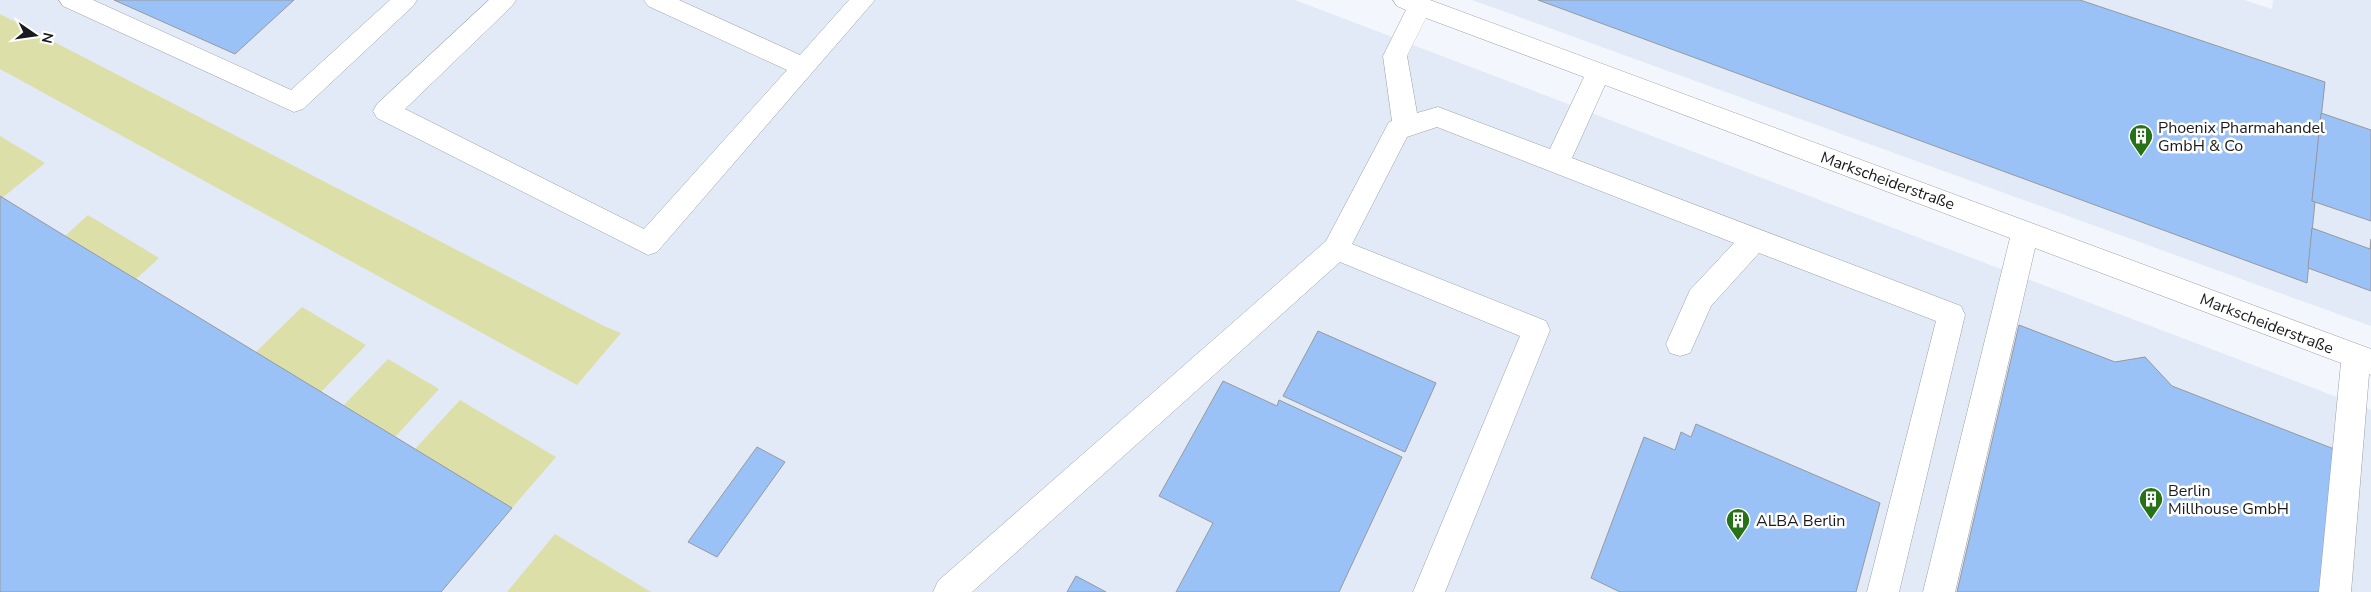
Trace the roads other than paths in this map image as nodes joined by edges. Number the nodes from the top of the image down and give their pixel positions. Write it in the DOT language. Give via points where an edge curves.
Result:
graph roads {
  1 [pos="70,0"];
  2 [pos="405,0"];
  3 [pos="504,0"];
  4 [pos="656,0"];
  5 [pos="863,0"];
  6 [pos="1412,3"];
  7 [pos="804,67"];
  8 [pos="1599,72"];
  9 [pos="1406,127"];
  10 [pos="1557,162"];
  11 [pos="2025,231"];
  12 [pos="1755,239"];
  13 [pos="1336,249"];
  14 [pos="1680,344"];
  15 [pos="2364,359"];
  16 [pos="949,592"];
  17 [pos="1429,592"];
  18 [pos="1883,592"];
  19 [pos="1939,592"];
  20 [pos="2335,592"];
  1 -- 2 [label="street" via="294,102"];
  3 -- 7 [label="street" via="386,110 648,244"];
  4 -- 7 [label="street"];
  5 -- 7 [label="street"];
  6 -- 8 [label="street, Markscheiderstraße"];
  6 -- 9 [label="street" via="1395,56"];
  8 -- 10 [label="street"];
  8 -- 11 [label="street, Markscheiderstraße"];
  9 -- 10 [label="street" via="1438,117"];
  9 -- 13 [label="street" via="1398,129"];
  10 -- 12 [label="street"];
  11 -- 15 [label="street, Markscheiderstraße"];
  11 -- 19 [label="street"];
  12 -- 14 [label="street" via="1700,298"];
  12 -- 18 [label="street" via="1951,315"];
  13 -- 16 [label="street"];
  13 -- 17 [label="street" via="1536,330"];
  15 -- 20 [label="street"];
}
